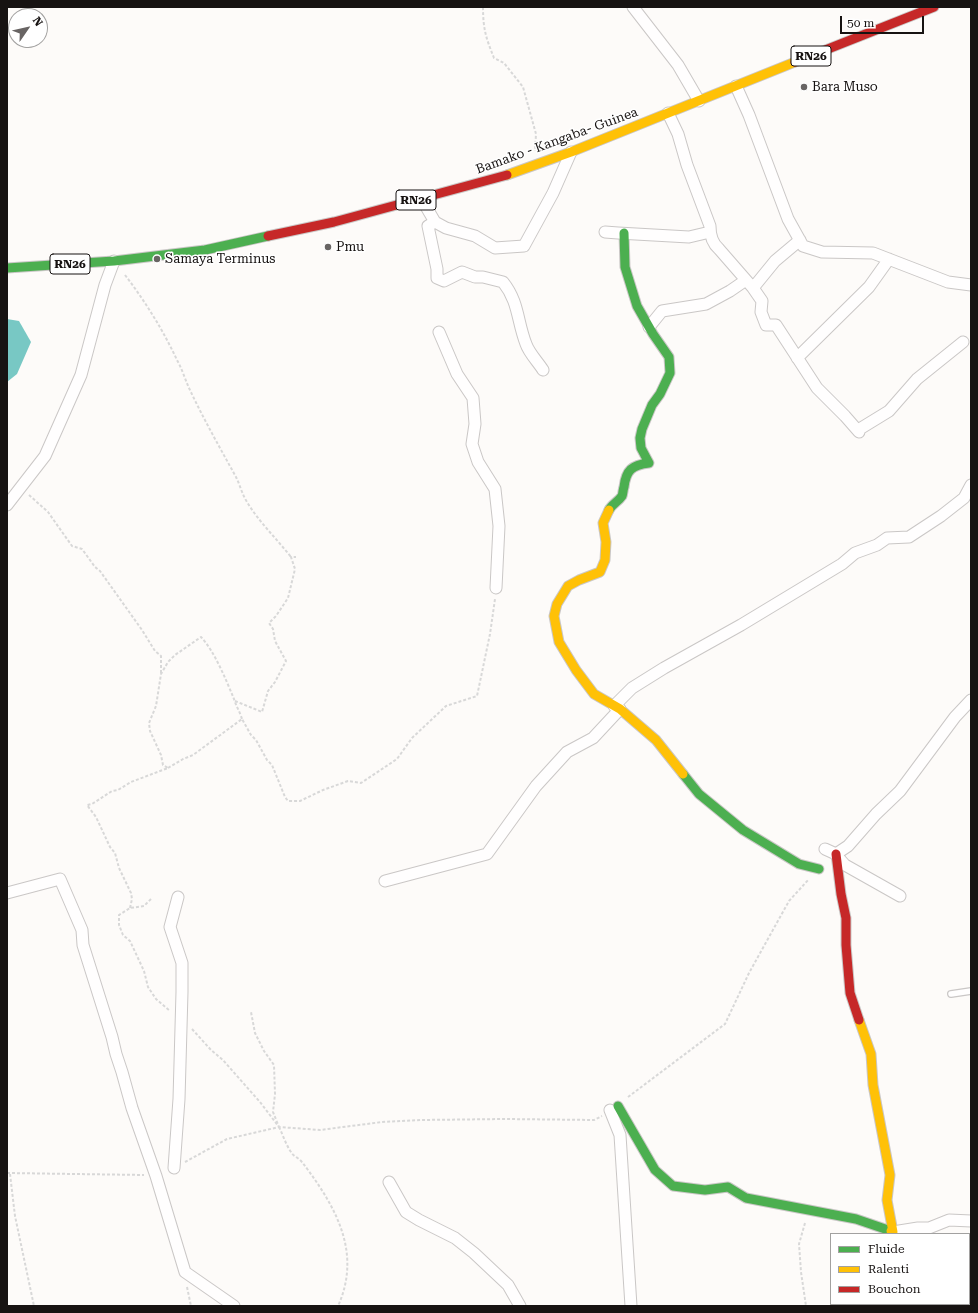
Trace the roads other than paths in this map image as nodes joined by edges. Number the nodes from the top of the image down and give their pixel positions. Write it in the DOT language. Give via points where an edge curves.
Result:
graph roads {
  1 [pos="633,7"];
  2 [pos="934,7"];
  3 [pos="736,86"];
  4 [pos="699,101"];
  5 [pos="668,113"];
  6 [pos="572,152"];
  7 [pos="421,198"];
  8 [pos="435,222"];
  9 [pos="605,232"];
  10 [pos="710,232"];
  11 [pos="624,234"];
  12 [pos="800,240"];
  13 [pos="889,259"];
  14 [pos="114,261"];
  15 [pos="7,268"];
  16 [pos="749,284"];
  17 [pos="971,285"];
  18 [pos="649,327"];
  19 [pos="439,332"];
  20 [pos="963,342"];
  21 [pos="797,358"];
  22 [pos="544,370"];
  23 [pos="971,484"];
  24 [pos="7,505"];
  25 [pos="496,588"];
  26 [pos="971,700"];
  27 [pos="617,707"];
  28 [pos="824,849"];
  29 [pos="836,854"];
  30 [pos="819,869"];
  31 [pos="385,880"];
  32 [pos="7,892"];
  33 [pos="900,896"];
  34 [pos="178,897"];
  35 [pos="971,991"];
  36 [pos="951,994"];
  37 [pos="614,1108"];
  38 [pos="174,1168"];
  39 [pos="389,1182"];
  40 [pos="971,1221"];
  41 [pos="893,1232"];
  42 [pos="234,1306"];
  43 [pos="520,1306"];
  44 [pos="631,1306"];
  1 -- 4 [label="street" via="678,65"];
  2 -- 3 [label="street, Bamako - Kangaba- Guinea / RN26"];
  3 -- 4 [label="street, Bamako - Kangaba- Guinea / RN26"];
  3 -- 12 [label="street" via="788,219"];
  4 -- 5 [label="street, Bamako - Kangaba- Guinea / RN26"];
  5 -- 6 [label="street, Bamako - Kangaba- Guinea / RN26"];
  5 -- 10 [label="street" via="678,134"];
  6 -- 7 [label="street, Bamako - Kangaba- Guinea / RN26" via="500,178"];
  6 -- 8 [label="street" via="524,246 495,248 475,236 446,228"];
  7 -- 8 [label="street"];
  7 -- 14 [label="street, Bamako - Kangaba- Guinea / RN26" via="334,222 205,250"];
  8 -- 22 [label="street" via="428,226 437,278 444,281 462,272 503,282 516,305 526,345"];
  9 -- 11 [label="street"];
  10 -- 11 [label="street" via="689,237"];
  10 -- 16 [label="street" via="714,245"];
  11 -- 18 [label="street" via="625,267 637,306"];
  12 -- 13 [label="street" via="803,246 822,252 873,253"];
  12 -- 16 [label="street"];
  13 -- 17 [label="street" via="948,282"];
  13 -- 21 [label="street" via="869,287"];
  14 -- 15 [label="street, Bamako - Kangaba- Guinea / RN26"];
  14 -- 24 [label="street" via="81,375 45,456"];
  16 -- 18 [label="street" via="706,304 662,310"];
  16 -- 21 [label="street" via="762,301 761,312 766,325 776,325"];
  18 -- 27 [label="street" via="669,357 670,373 642,429 640,448 649,462 629,470 622,496 612,506 603,523 605,560 600,572 568,586 557,604 554,616 560,642 576,670 594,694"];
  19 -- 25 [label="street" via="457,374 473,398 475,424 472,444 478,462 495,489 499,526"];
  20 -- 21 [label="street" via="917,379 888,411 858,431 817,388"];
  23 -- 27 [label="street" via="964,498 909,537 887,538 877,545 855,553 842,564 632,688"];
  26 -- 29 [label="street" via="900,791 848,846"];
  27 -- 30 [label="street" via="656,740 699,794 736,826 799,864"];
  27 -- 31 [label="street" via="593,738 567,752 536,786 486,854"];
  28 -- 29 [label="street"];
  29 -- 33 [label="street" via="845,865"];
  29 -- 41 [label="street" via="846,918 850,992 871,1054 873,1085 890,1175 887,1200"];
  32 -- 42 [label="street" via="60,879 82,930 83,945 132,1108 185,1272"];
  34 -- 38 [label="street" via="170,927 182,963 179,1099"];
  35 -- 36 [label="lane"];
  37 -- 41 [label="street" via="655,1170 673,1186 705,1190 728,1187 746,1198 856,1220"];
  37 -- 44 [label="street" via="620,1135"];
  39 -- 43 [label="street" via="406,1212 455,1238 474,1253 508,1285"];
  40 -- 41 [label="street" via="949,1220 929,1228"];
}
